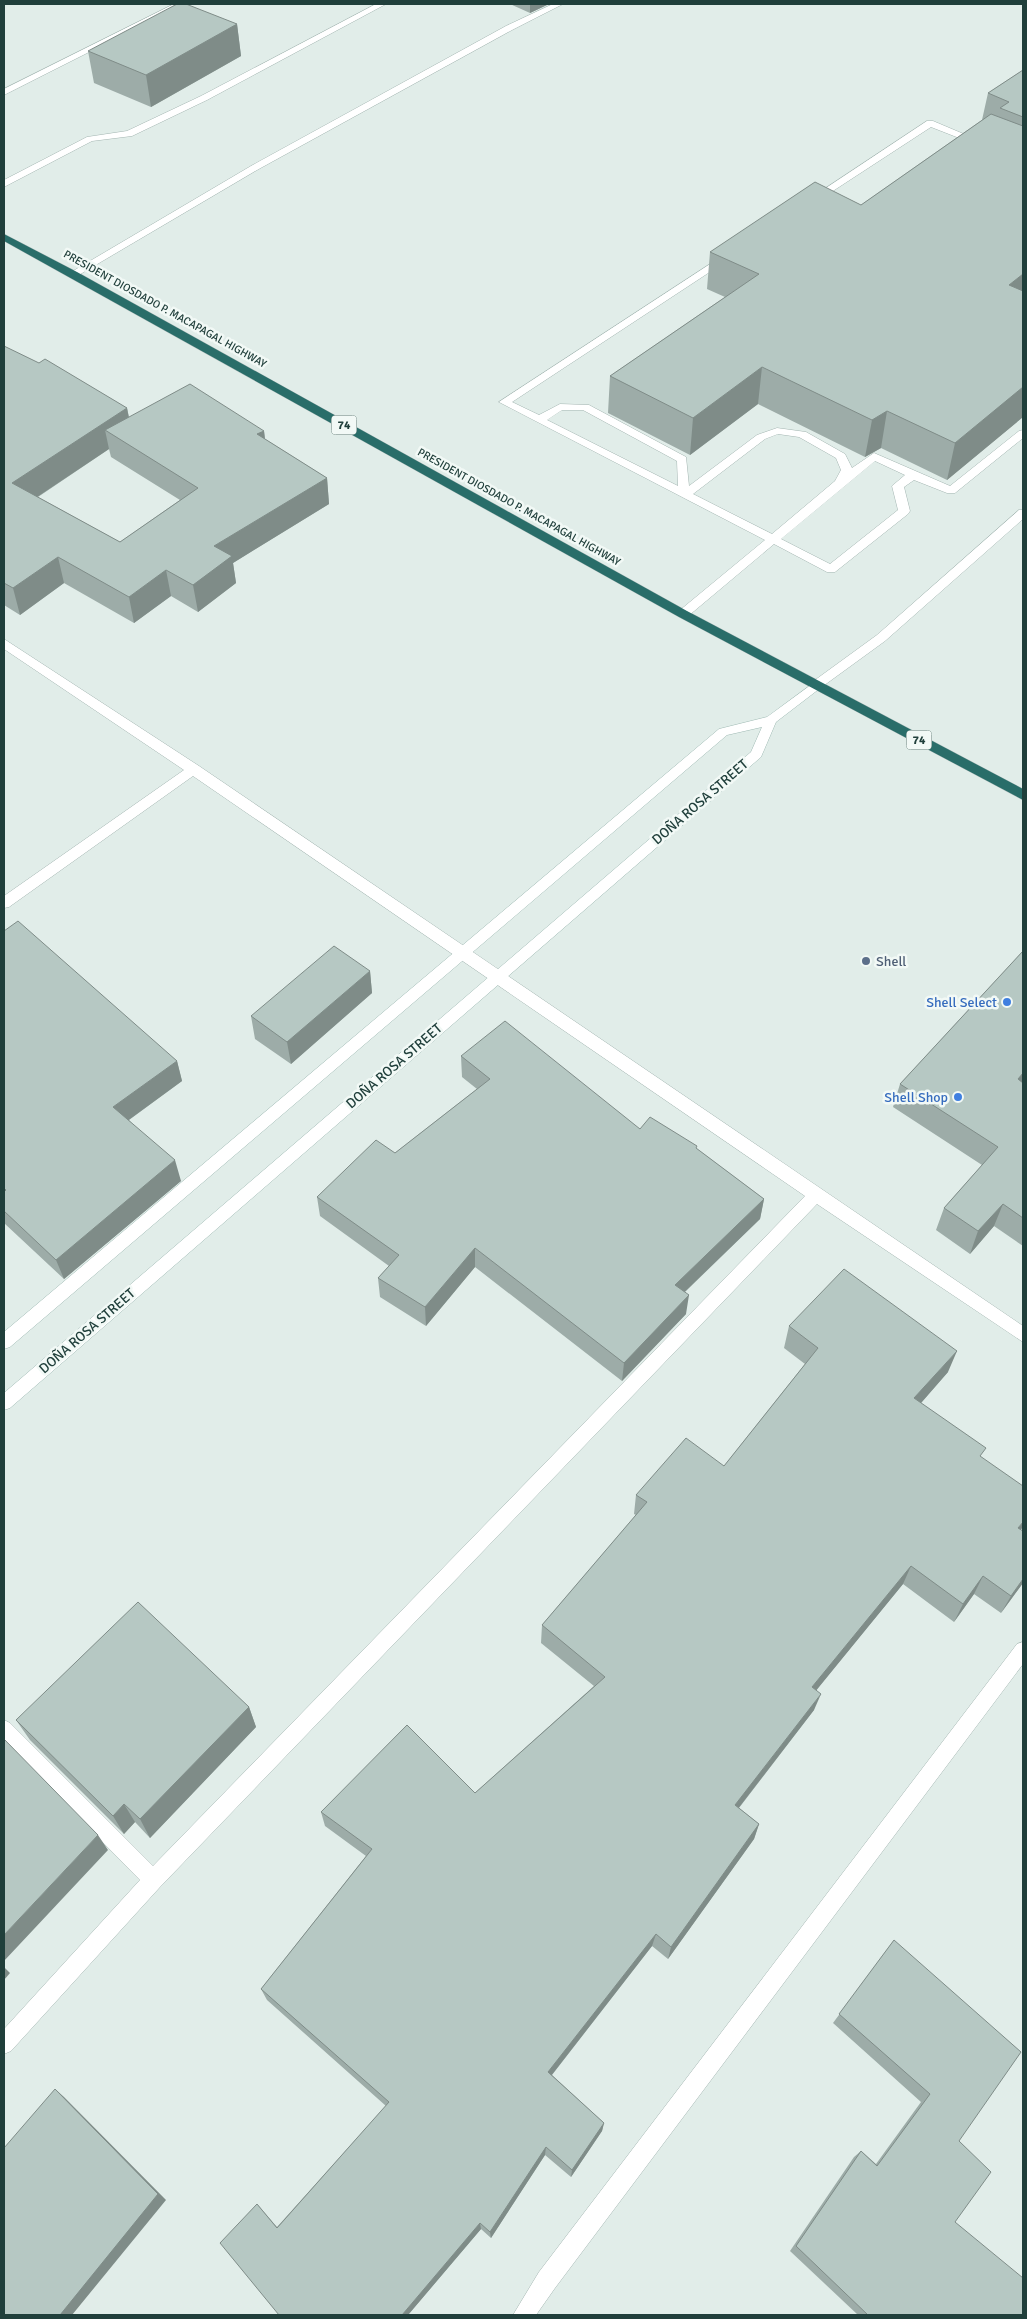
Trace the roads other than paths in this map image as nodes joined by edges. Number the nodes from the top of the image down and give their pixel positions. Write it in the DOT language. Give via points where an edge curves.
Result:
graph roads {
  1 [pos="180,4"];
  2 [pos="382,4"];
  3 [pos="559,4"];
  4 [pos="4,92"];
  5 [pos="990,147"];
  6 [pos="4,184"];
  7 [pos="805,205"];
  8 [pos="4,237"];
  9 [pos="730,254"];
  10 [pos="73,274"];
  11 [pos="539,420"];
  12 [pos="1023,433"];
  13 [pos="913,474"];
  14 [pos="840,483"];
  15 [pos="684,495"];
  16 [pos="1023,513"];
  17 [pos="772,540"];
  18 [pos="683,614"];
  19 [pos="4,643"];
  20 [pos="815,686"];
  21 [pos="771,720"];
  22 [pos="194,769"];
  23 [pos="1023,794"];
  24 [pos="4,903"];
  25 [pos="464,954"];
  26 [pos="498,977"];
  27 [pos="816,1196"];
  28 [pos="1023,1335"];
  29 [pos="4,1342"];
  30 [pos="4,1403"];
  31 [pos="1023,1650"];
  32 [pos="4,1729"];
  33 [pos="154,1880"];
  34 [pos="4,2044"];
  35 [pos="524,2315"];
  1 -- 4 [label="street"];
  2 -- 6 [label="street" via="129,134 90,139"];
  3 -- 10 [label="street" via="254,168"];
  5 -- 7 [label="street" via="930,123"];
  8 -- 10 [label="highway, PRESIDENT DIOSDADO P. MACAPAGAL HIGHWAY / 74"];
  9 -- 11 [label="street" via="504,402"];
  10 -- 18 [label="highway, PRESIDENT DIOSDADO P. MACAPAGAL HIGHWAY / 74"];
  11 -- 15 [label="street"];
  11 -- 15 [label="street" via="560,407 585,407 682,459"];
  12 -- 13 [label="street" via="951,491"];
  13 -- 14 [label="street" via="874,456"];
  13 -- 17 [label="street" via="898,486 904,511 831,569"];
  14 -- 15 [label="street" via="847,470 841,456 802,434 777,431 761,436"];
  14 -- 17 [label="street"];
  15 -- 17 [label="street"];
  16 -- 20 [label="street, DOÑA ROSA STREET" via="881,638"];
  17 -- 18 [label="street"];
  18 -- 20 [label="highway, PRESIDENT DIOSDADO P. MACAPAGAL HIGHWAY / 74"];
  19 -- 22 [label="street"];
  20 -- 21 [label="street, DOÑA ROSA STREET"];
  20 -- 23 [label="highway, PRESIDENT DIOSDADO P. MACAPAGAL HIGHWAY / 74"];
  21 -- 25 [label="street, DOÑA ROSA STREET" via="723,732"];
  21 -- 26 [label="street, DOÑA ROSA STREET" via="756,754"];
  22 -- 24 [label="street"];
  22 -- 25 [label="street"];
  25 -- 26 [label="street"];
  25 -- 29 [label="street, DOÑA ROSA STREET"];
  26 -- 27 [label="street"];
  26 -- 30 [label="street, DOÑA ROSA STREET"];
  27 -- 28 [label="street"];
  27 -- 33 [label="street"];
  31 -- 35 [label="street" via="547,2280"];
  32 -- 33 [label="street"];
  33 -- 34 [label="street"];
}
